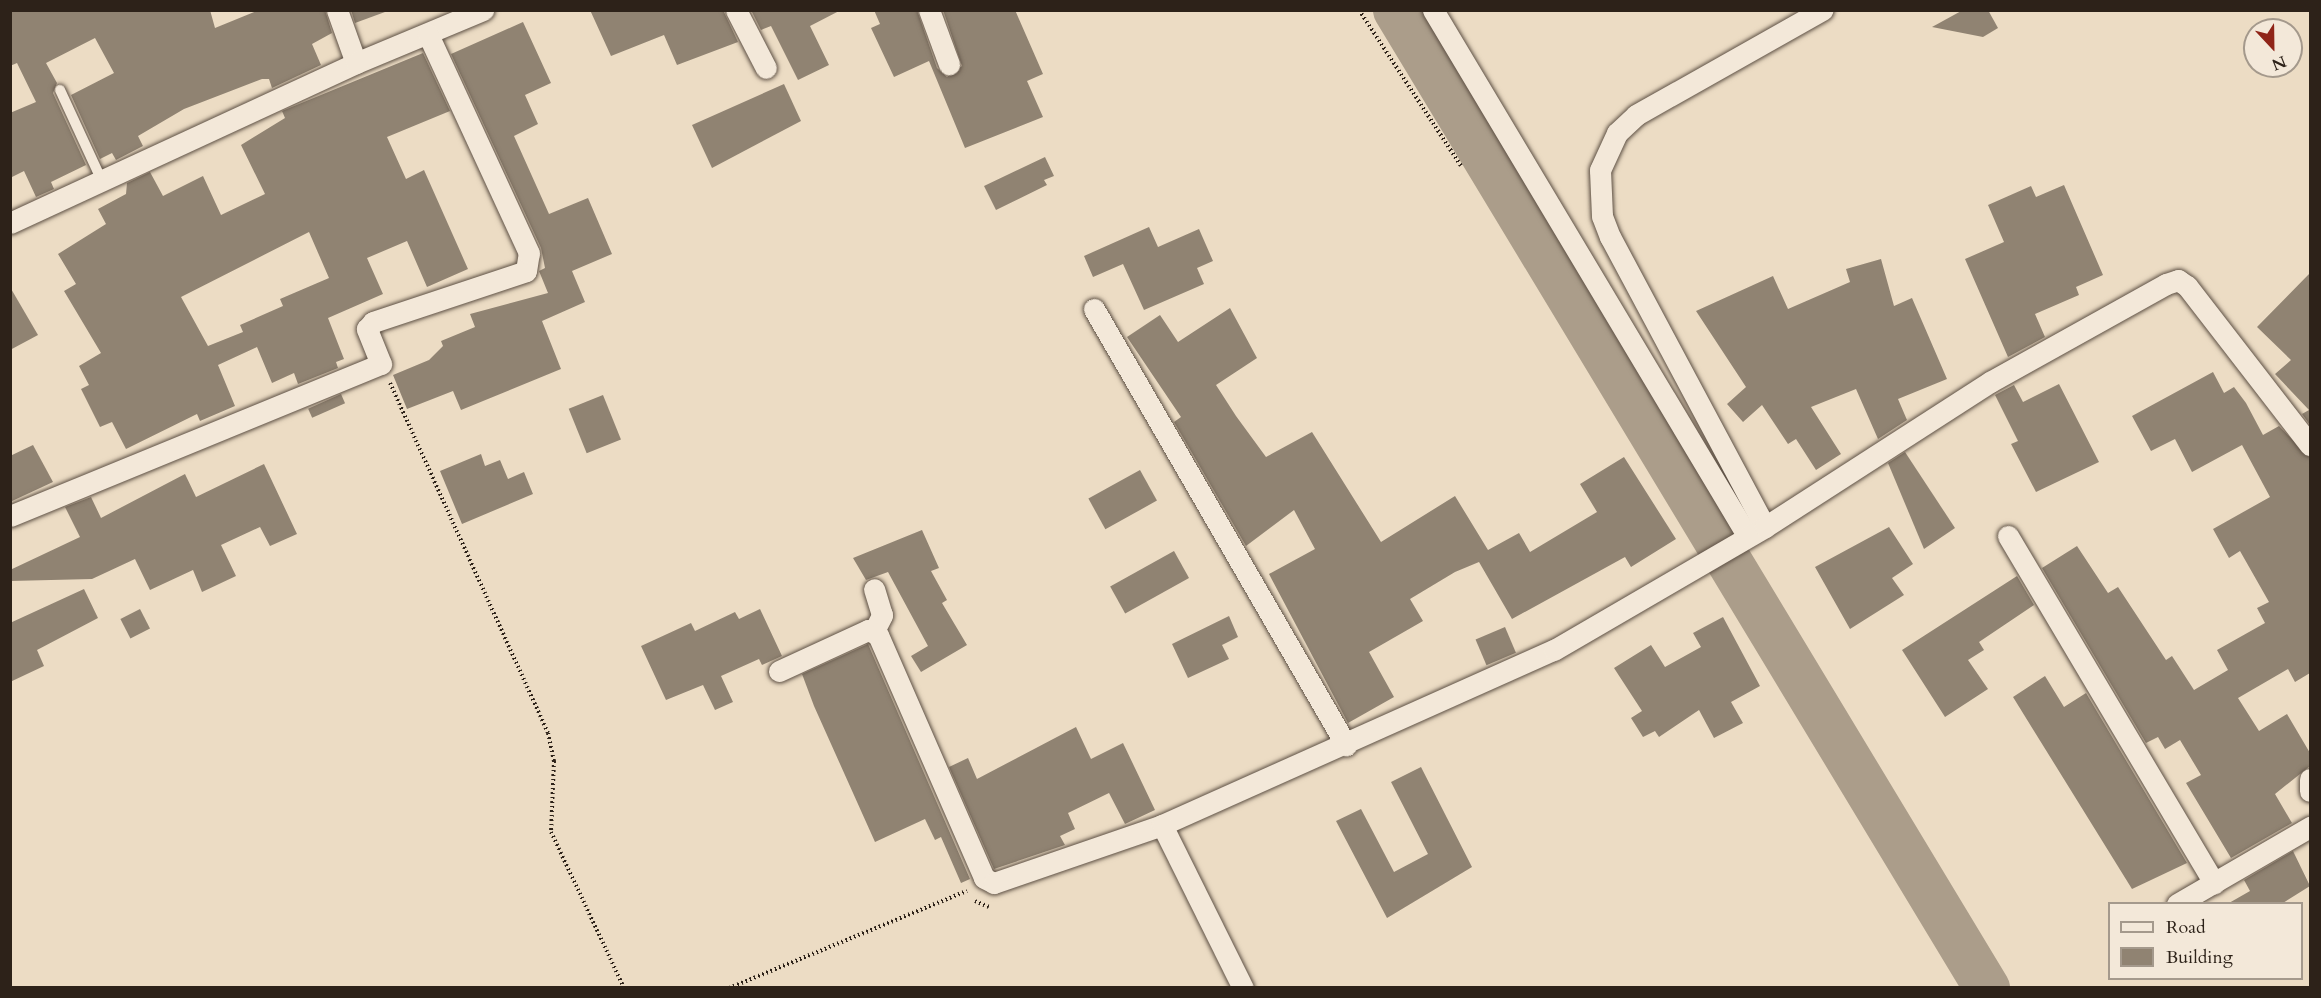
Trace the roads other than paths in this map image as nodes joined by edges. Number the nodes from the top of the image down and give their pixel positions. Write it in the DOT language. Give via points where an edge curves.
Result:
graph roads {
  1 [pos="337,10"];
  2 [pos="483,10"];
  3 [pos="736,10"];
  4 [pos="929,10"];
  5 [pos="1432,10"];
  6 [pos="1822,10"];
  7 [pos="428,34"];
  8 [pos="356,63"];
  9 [pos="949,63"];
  10 [pos="766,68"];
  11 [pos="60,90"];
  12 [pos="102,180"];
  13 [pos="10,223"];
  14 [pos="1094,309"];
  15 [pos="2310,445"];
  16 [pos="10,516"];
  17 [pos="1748,535"];
  18 [pos="2008,536"];
  19 [pos="874,589"];
  20 [pos="874,631"];
  21 [pos="779,671"];
  22 [pos="1346,745"];
  23 [pos="2310,779"];
  24 [pos="2310,791"];
  25 [pos="1162,825"];
  26 [pos="2310,827"];
  27 [pos="2214,883"];
  28 [pos="2179,902"];
  29 [pos="1243,987"];
  1 -- 8 [label="street"];
  2 -- 7 [label="street"];
  3 -- 10 [label="street"];
  4 -- 9 [label="street"];
  5 -- 17 [label="street"];
  6 -- 17 [label="street" via="1635,115 1617,133 1600,170 1602,216 1610,237"];
  7 -- 8 [label="street"];
  7 -- 16 [label="street" via="530,264 517,278 373,322 367,329 381,364"];
  8 -- 12 [label="street"];
  11 -- 12 [label="lane"];
  12 -- 13 [label="street"];
  14 -- 22 [label="street"];
  15 -- 17 [label="street" via="2178,280 1990,382"];
  17 -- 22 [label="street" via="1554,650"];
  18 -- 27 [label="street"];
  19 -- 20 [label="street" via="882,615"];
  20 -- 21 [label="street"];
  20 -- 25 [label="street" via="988,882"];
  22 -- 25 [label="street"];
  23 -- 24 [label="street"];
  25 -- 29 [label="street"];
  26 -- 27 [label="street"];
  27 -- 28 [label="street"];
}
